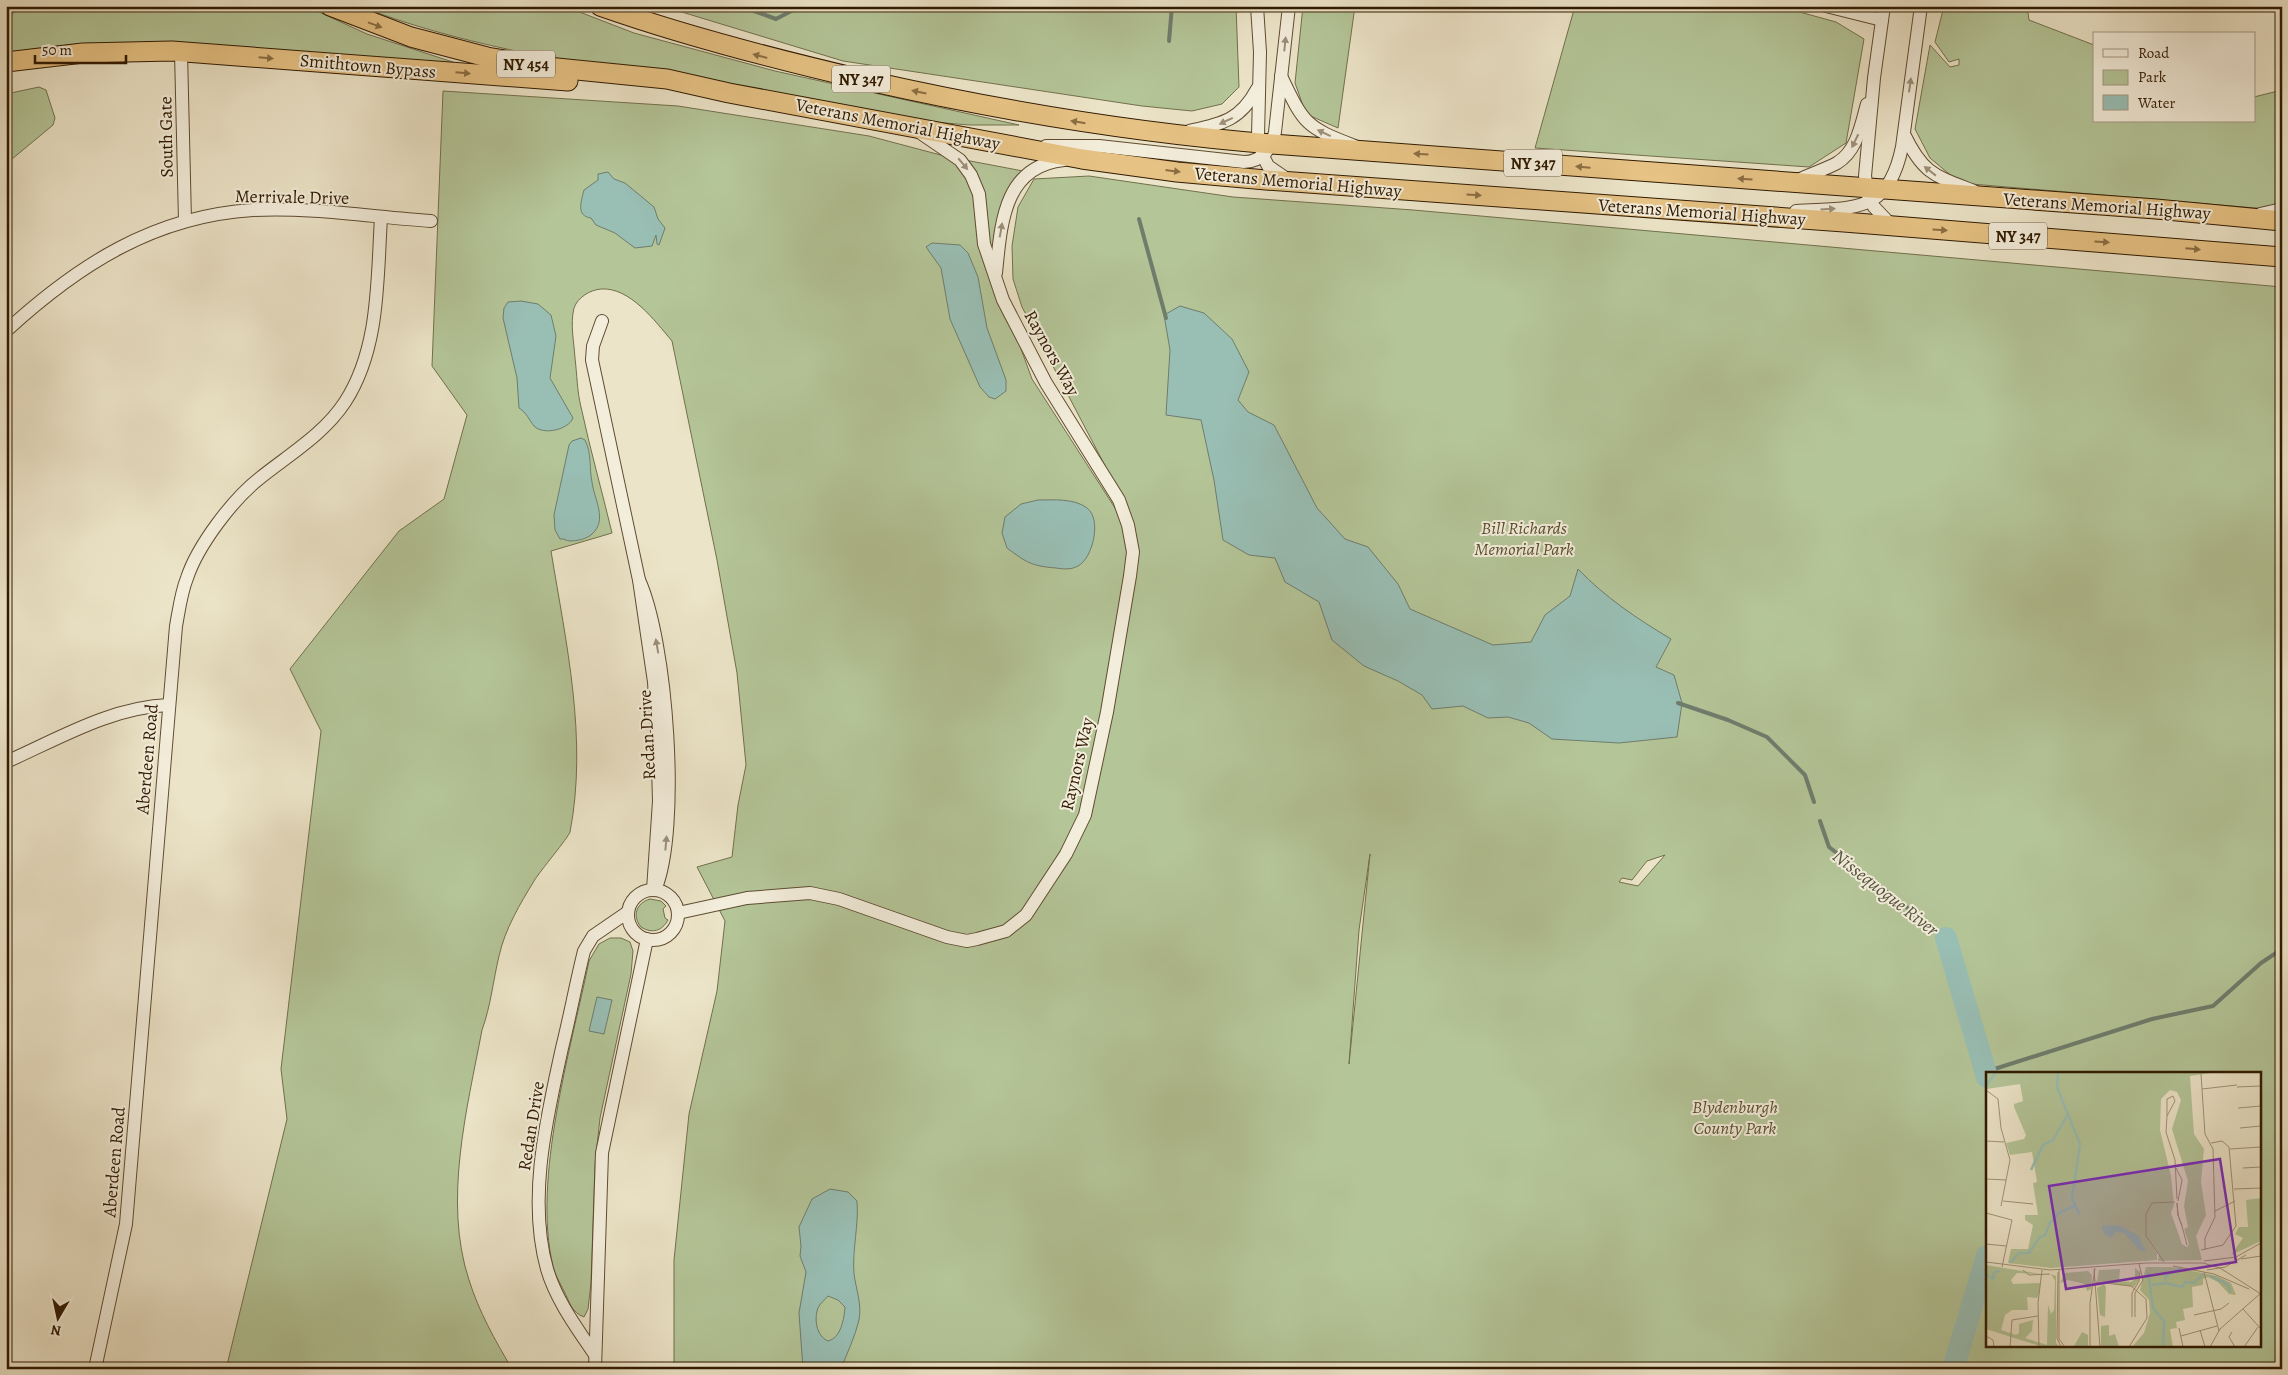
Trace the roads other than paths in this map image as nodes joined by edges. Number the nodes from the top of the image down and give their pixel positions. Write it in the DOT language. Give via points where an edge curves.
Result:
graph roads {
  1 [pos="330,6"];
  2 [pos="600,6"];
  3 [pos="1258,6"];
  4 [pos="1289,6"];
  5 [pos="1826,6"];
  6 [pos="1884,6"];
  7 [pos="1921,6"];
  8 [pos="1882,20"];
  9 [pos="181,52"];
  10 [pos="6,62"];
  11 [pos="1281,76"];
  12 [pos="1874,78"];
  13 [pos="1258,87"];
  14 [pos="729,93"];
  15 [pos="909,126"];
  16 [pos="1904,134"];
  17 [pos="1171,135"];
  18 [pos="1014,146"];
  19 [pos="1264,147"];
  20 [pos="1369,151"];
  21 [pos="1082,158"];
  22 [pos="1294,182"];
  23 [pos="1794,182"];
  24 [pos="1886,189"];
  25 [pos="1869,195"];
  26 [pos="1991,197"];
  27 [pos="2282,209"];
  28 [pos="1744,215"];
  29 [pos="2246,217"];
  30 [pos="381,218"];
  31 [pos="185,221"];
  32 [pos="431,221"];
  33 [pos="2282,221"];
  34 [pos="1892,226"];
  35 [pos="2282,257"];
  36 [pos="995,278"];
  37 [pos="602,321"];
  38 [pos="6,331"];
  39 [pos="169,705"];
  40 [pos="6,762"];
  41 [pos="654,890"];
  42 [pos="628,912"];
  43 [pos="678,913"];
  44 [pos="647,939"];
  45 [pos="595,1355"];
  46 [pos="95,1369"];
  47 [pos="595,1369"];
  1 -- 14 [label="highway, Veterans Memorial Highway / NY 454, one-way" via="411,37 487,57 547,67 667,79"];
  17 -- 2 [label="highway, Veterans Memorial Highway / NY 347, one-way" via="1022,113 904,89 723,46"];
  3 -- 13 [label="street"];
  11 -- 4 [label="street, one-way"];
  5 -- 8 [label="street"];
  6 -- 8 [label="street"];
  16 -- 7 [label="street, one-way"];
  8 -- 12 [label="street"];
  9 -- 10 [label="highway, Smithtown Bypass / NY 347" via="98,52"];
  9 -- 14 [label="highway, Smithtown Bypass / NY 347, one-way"];
  9 -- 31 [label="street, South Gate"];
  11 -- 19 [label="street" via="1275,132"];
  20 -- 11 [label="street, one-way" via="1314,128 1299,112"];
  12 -- 23 [label="street, one-way" via="1861,129 1849,153 1835,164"];
  12 -- 25 [label="street"];
  13 -- 17 [label="street, one-way" via="1247,105 1231,120"];
  13 -- 19 [label="street" via="1257,128"];
  14 -- 15 [label="highway, Veterans Memorial Highway / NY 347"];
  15 -- 18 [label="highway, Veterans Memorial Highway / NY 347"];
  15 -- 36 [label="street, Raynors Way, one-way" via="954,154 971,175 979,194 984,244"];
  16 -- 24 [label="street" via="1900,158"];
  26 -- 16 [label="street, one-way" via="1933,174 1916,158"];
  17 -- 19 [label="highway, Veterans Memorial Highway / NY 347"];
  18 -- 19 [label="street" via="1099,146 1244,162 1253,161"];
  18 -- 21 [label="highway, Veterans Memorial Highway / NY 347"];
  19 -- 20 [label="highway, Veterans Memorial Highway / NY 347"];
  19 -- 22 [label="street" via="1272,171"];
  23 -- 20 [label="highway, Veterans Memorial Highway / NY 347, one-way"];
  21 -- 22 [label="highway, Veterans Memorial Highway / NY 347, one-way" via="1177,172"];
  36 -- 21 [label="street, Raynors Way, one-way" via="1004,214 1014,190 1026,175 1040,166 1056,160"];
  22 -- 28 [label="highway, Veterans Memorial Highway / NY 347, one-way"];
  23 -- 25 [label="highway, Veterans Memorial Highway / NY 347"];
  24 -- 25 [label="highway, Veterans Memorial Highway / NY 347"];
  24 -- 26 [label="highway, Veterans Memorial Highway / NY 347"];
  28 -- 25 [label="street, one-way" via="1851,208"];
  25 -- 34 [label="street" via="1878,213"];
  26 -- 29 [label="highway, Veterans Memorial Highway / NY 347"];
  27 -- 29 [label="street"];
  28 -- 34 [label="highway, Veterans Memorial Highway / NY 347"];
  29 -- 33 [label="highway, Veterans Memorial Highway / NY 347"];
  30 -- 31 [label="street, Merrivale Drive" via="255,210"];
  30 -- 32 [label="street, Merrivale Drive"];
  30 -- 39 [label="street, Aberdeen Road" via="376,307 360,374 345,402 322,430 259,479 223,517 202,547 186,578 176,626"];
  31 -- 38 [label="street, Merrivale Drive" via="128,242 94,263"];
  34 -- 35 [label="highway, Veterans Memorial Highway / NY 347, one-way"];
  36 -- 43 [label="street, Raynors Way" via="1046,383 1118,500 1128,525 1133,552 1095,774 1076,836 1026,915 1006,931 977,939 947,937 810,893 747,898"];
  37 -- 41 [label="street, Redan Drive" via="593,346 592,360 639,580 651,618 658,682 665,858"];
  39 -- 40 [label="street" via="119,712"];
  39 -- 46 [label="street, Aberdeen Road" via="126,1224"];
  41 -- 42 [label="street, Redan Drive" via="634,899"];
  41 -- 43 [label="street" via="667,894"];
  42 -- 44 [label="street" via="631,926"];
  42 -- 45 [label="street, Redan Drive" via="593,936 584,952 553,1091 540,1180 540,1230 547,1270 556,1292"];
  43 -- 44 [label="street" via="669,934"];
  44 -- 45 [label="street" via="602,1153"];
  45 -- 47 [label="street"];
}
